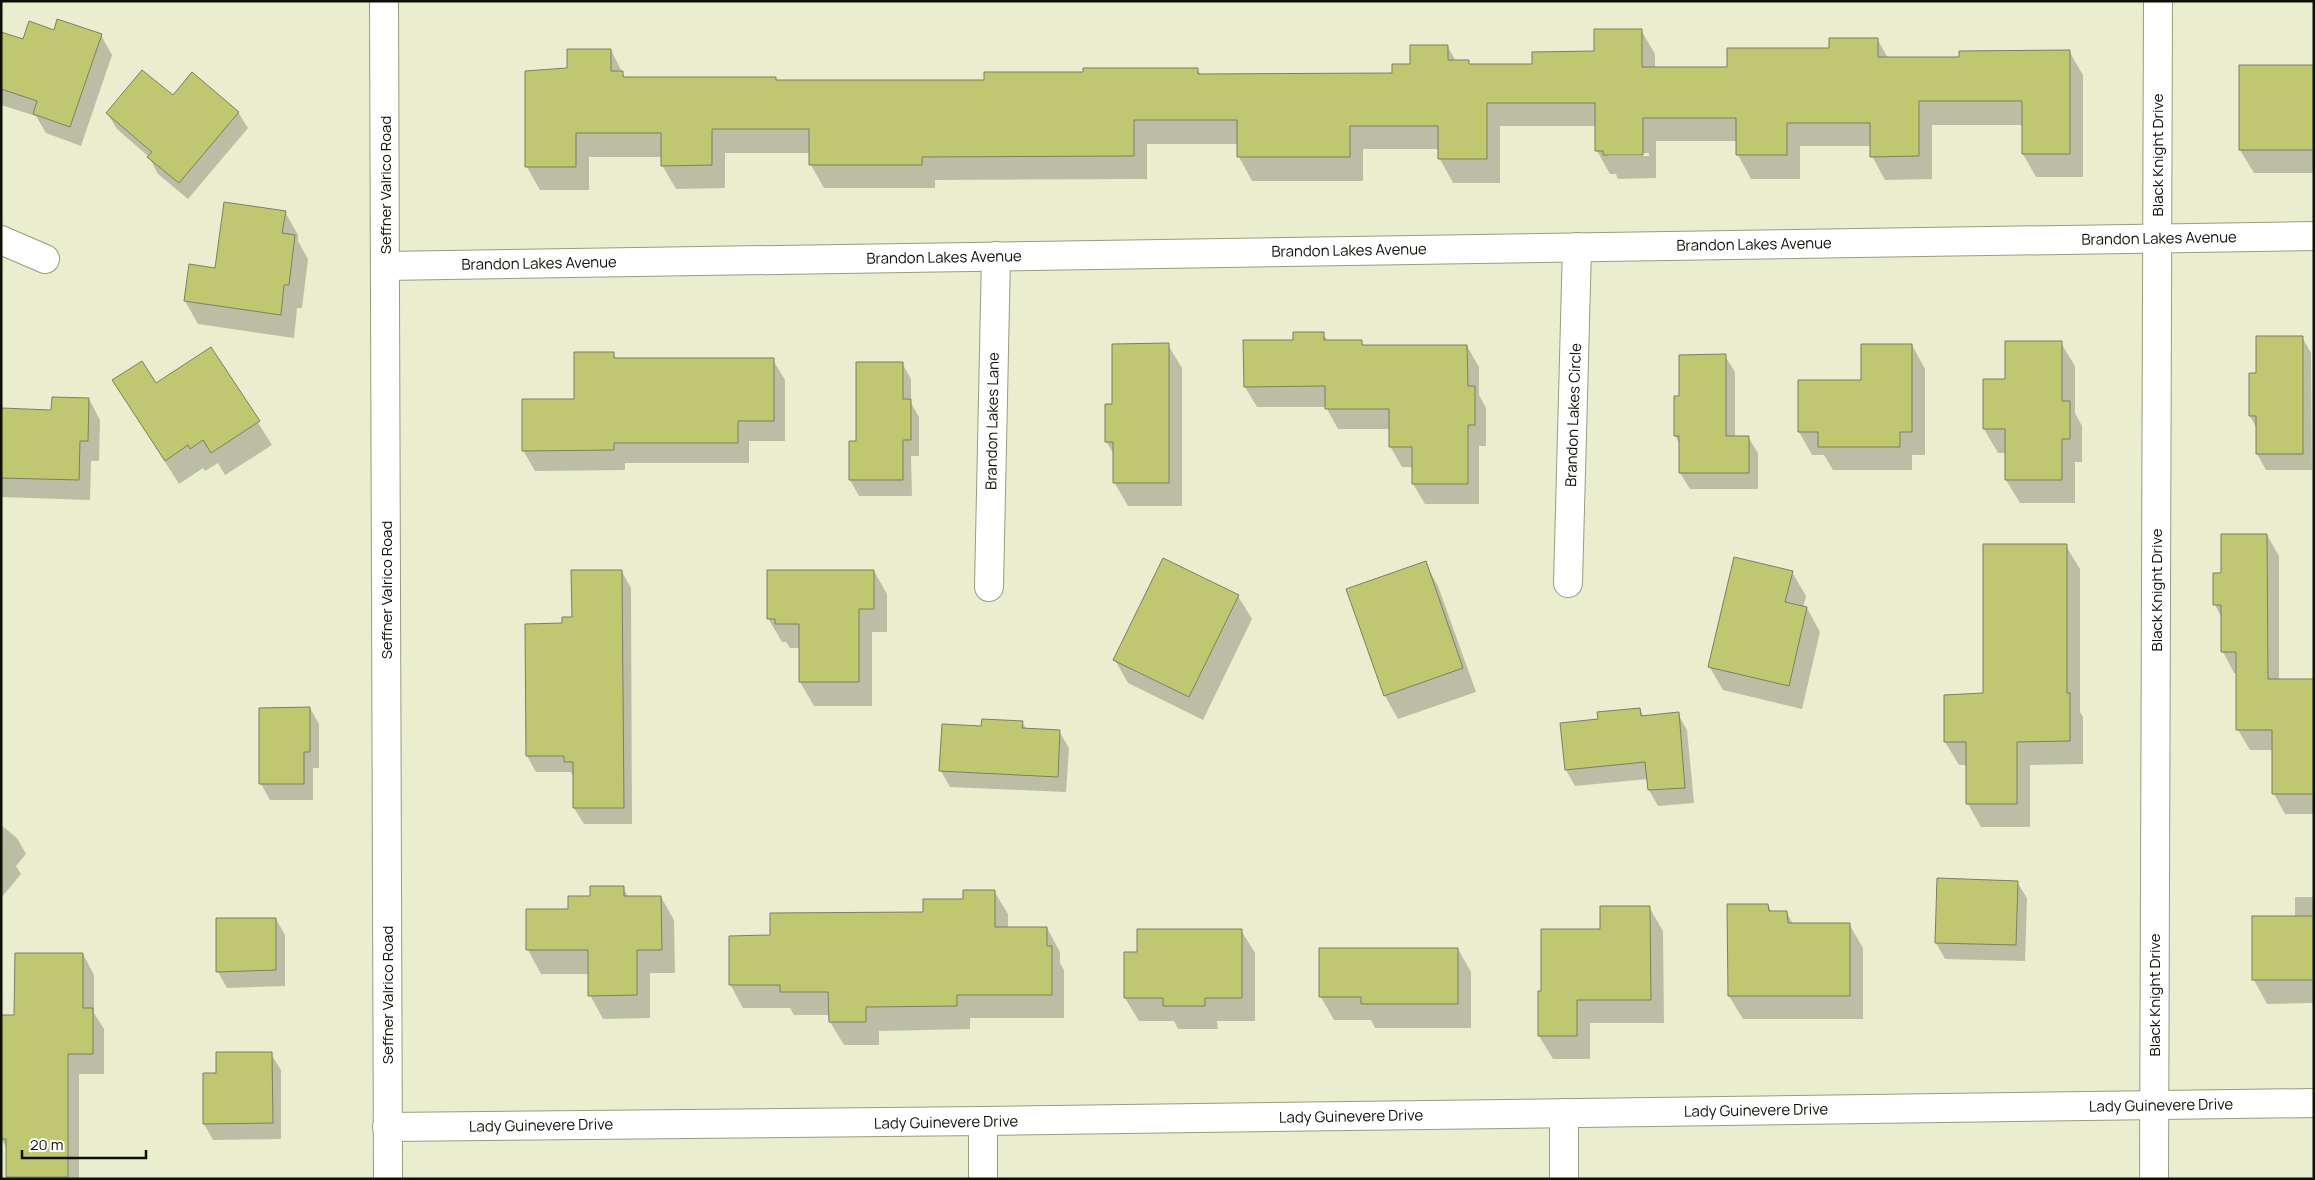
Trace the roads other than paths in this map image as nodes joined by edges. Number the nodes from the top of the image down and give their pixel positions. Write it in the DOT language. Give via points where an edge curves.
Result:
graph roads {
  1 [pos="384,1"];
  2 [pos="2158,1"];
  3 [pos="2314,236"];
  4 [pos="2157,237"];
  5 [pos="1,240"];
  6 [pos="1577,247"];
  7 [pos="996,256"];
  8 [pos="44,259"];
  9 [pos="385,266"];
  10 [pos="1568,583"];
  11 [pos="989,587"];
  12 [pos="2314,1103"];
  13 [pos="2154,1105"];
  14 [pos="1564,1113"];
  15 [pos="983,1121"];
  16 [pos="388,1127"];
  17 [pos="388,1179"];
  18 [pos="983,1179"];
  19 [pos="1564,1179"];
  20 [pos="2154,1179"];
  1 -- 9 [label="street, Seffner Valrico Road"];
  2 -- 4 [label="street, Black Knight Drive"];
  3 -- 4 [label="street, Brandon Lakes Avenue"];
  4 -- 6 [label="street, Brandon Lakes Avenue"];
  4 -- 13 [label="street, Black Knight Drive"];
  5 -- 8 [label="street"];
  6 -- 7 [label="street, Brandon Lakes Avenue"];
  6 -- 10 [label="street, Brandon Lakes Circle"];
  7 -- 9 [label="street, Brandon Lakes Avenue"];
  7 -- 11 [label="street, Brandon Lakes Lane"];
  9 -- 16 [label="street, Seffner Valrico Road"];
  12 -- 13 [label="street, Lady Guinevere Drive"];
  13 -- 14 [label="street, Lady Guinevere Drive"];
  13 -- 20 [label="street, Black Knight Drive"];
  14 -- 15 [label="street, Lady Guinevere Drive"];
  14 -- 19 [label="street"];
  15 -- 16 [label="street, Lady Guinevere Drive"];
  15 -- 18 [label="street"];
  16 -- 17 [label="street, Seffner Valrico Road"];
}
